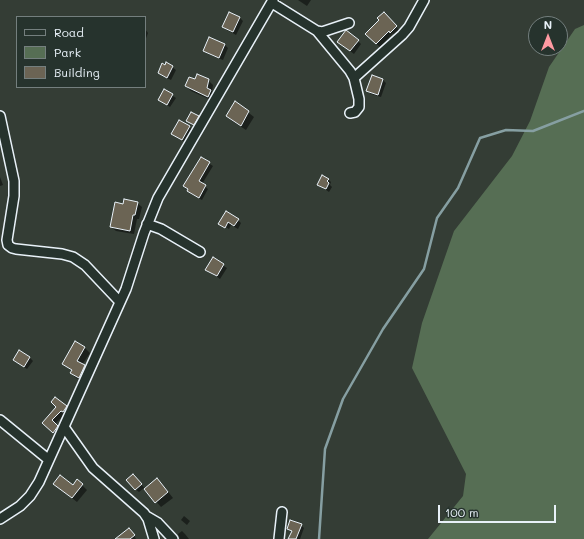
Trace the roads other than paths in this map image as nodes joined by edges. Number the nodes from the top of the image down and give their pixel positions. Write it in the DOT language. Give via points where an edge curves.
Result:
graph roads {
  1 [pos="424,0"];
  2 [pos="272,1"];
  3 [pos="349,23"];
  4 [pos="317,31"];
  5 [pos="354,78"];
  6 [pos="350,114"];
  7 [pos="0,116"];
  8 [pos="147,224"];
  9 [pos="200,252"];
  10 [pos="120,302"];
  11 [pos="0,420"];
  12 [pos="64,427"];
  13 [pos="49,460"];
  14 [pos="282,512"];
  15 [pos="146,516"];
  16 [pos="0,519"];
  17 [pos="154,539"];
  18 [pos="173,539"];
  19 [pos="279,539"];
  1 -- 5 [label="street" via="402,35"];
  2 -- 4 [label="street"];
  2 -- 8 [label="street" via="158,198"];
  3 -- 4 [label="street" via="322,32"];
  4 -- 5 [label="street"];
  5 -- 6 [label="street" via="359,107"];
  7 -- 10 [label="street" via="14,181 8,245 16,249 73,257 85,265"];
  8 -- 9 [label="street" via="161,229"];
  8 -- 10 [label="street"];
  10 -- 12 [label="street"];
  11 -- 13 [label="street"];
  12 -- 13 [label="street"];
  12 -- 15 [label="street" via="93,468"];
  13 -- 16 [label="street" via="30,496"];
  14 -- 19 [label="street"];
  15 -- 17 [label="street"];
  15 -- 18 [label="street" via="158,523"];
}
